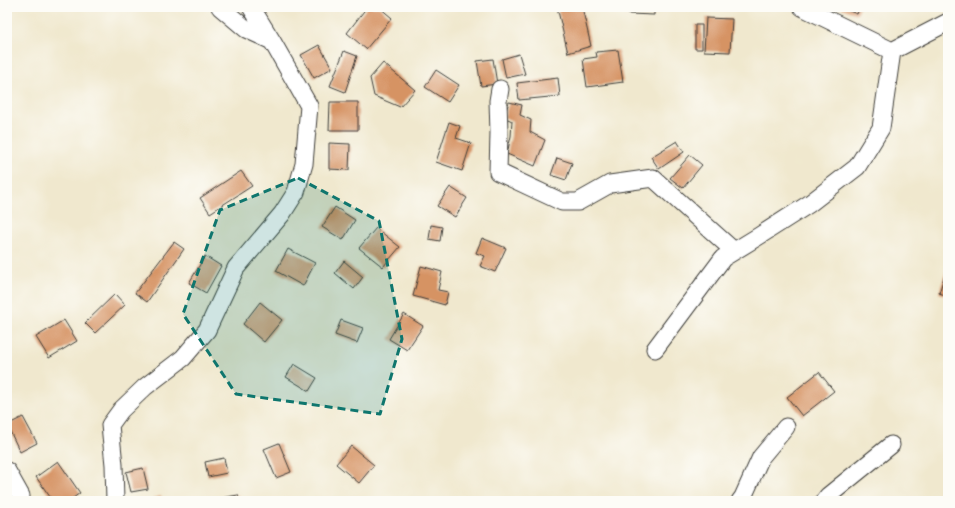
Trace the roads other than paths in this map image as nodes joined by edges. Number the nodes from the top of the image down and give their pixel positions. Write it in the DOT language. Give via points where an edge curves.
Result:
graph roads {
  1 [pos="220,7"];
  2 [pos="251,7"];
  3 [pos="802,7"];
  4 [pos="948,22"];
  5 [pos="272,41"];
  6 [pos="892,51"];
  7 [pos="500,89"];
  8 [pos="734,251"];
  9 [pos="655,349"];
  10 [pos="786,427"];
  11 [pos="891,445"];
  12 [pos="7,471"];
  13 [pos="20,501"];
  14 [pos="115,501"];
  15 [pos="740,501"];
  16 [pos="824,501"];
  1 -- 5 [label="street" via="246,29"];
  2 -- 5 [label="street"];
  3 -- 6 [label="street"];
  4 -- 6 [label="street"];
  5 -- 14 [label="street" via="309,106 304,164 296,192 282,214 236,268 207,330 183,358 145,387 121,410 110,425"];
  6 -- 8 [label="street" via="881,128 857,167 809,204"];
  7 -- 8 [label="street" via="498,172 562,202 578,202 610,184 653,178"];
  8 -- 9 [label="street" via="723,258"];
  10 -- 15 [label="street" via="761,457"];
  11 -- 16 [label="street"];
  12 -- 13 [label="street"];
}
